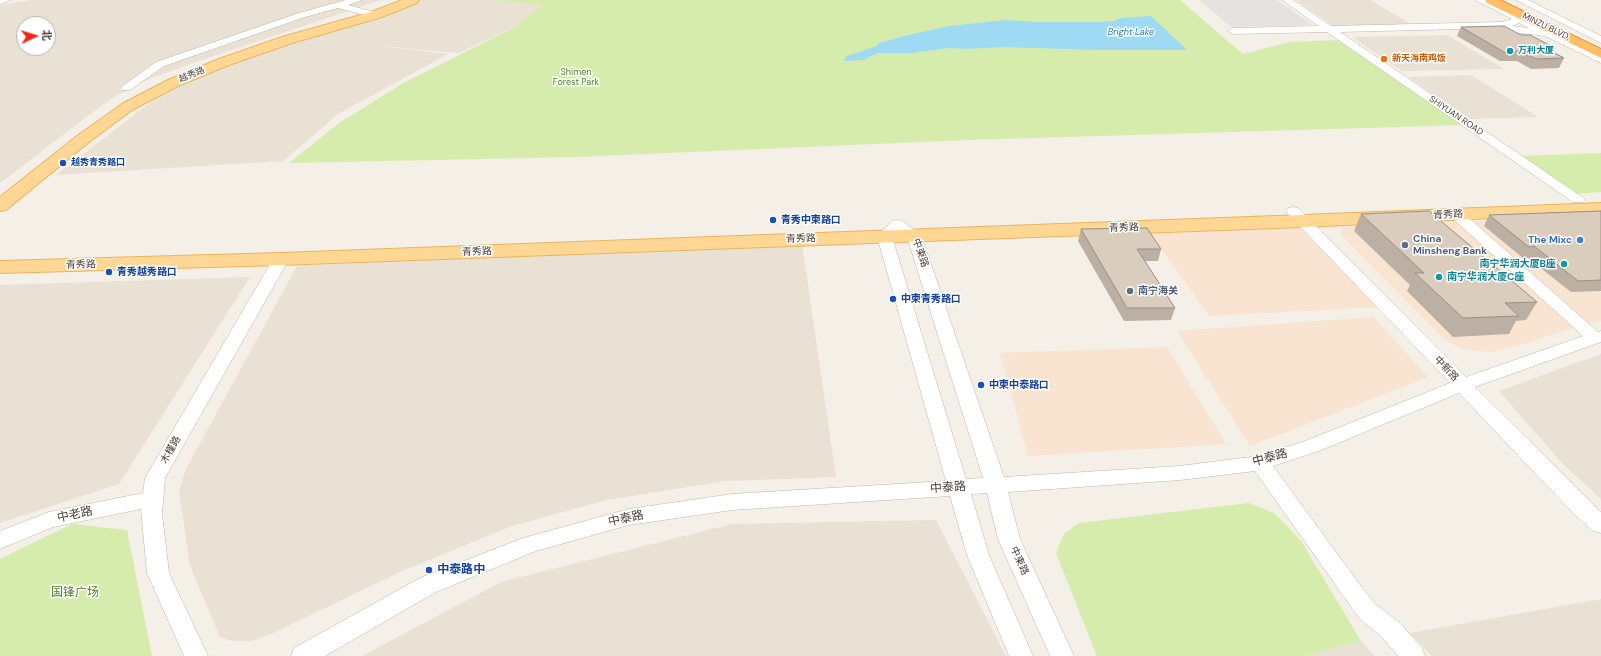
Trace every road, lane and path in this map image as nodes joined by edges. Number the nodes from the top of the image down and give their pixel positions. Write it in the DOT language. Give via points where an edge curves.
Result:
graph roads {
  1 [pos="6,0"];
  2 [pos="357,0"];
  3 [pos="402,0"];
  4 [pos="413,0"];
  5 [pos="1287,0"];
  6 [pos="1480,0"];
  7 [pos="1491,0"];
  8 [pos="1506,0"];
  9 [pos="1513,0"];
  10 [pos="1521,0"];
  11 [pos="0,1"];
  12 [pos="338,6"];
  13 [pos="372,14"];
  14 [pos="1518,20"];
  15 [pos="1564,22"];
  16 [pos="1330,30"];
  17 [pos="1233,31"];
  18 [pos="1550,32"];
  19 [pos="1601,40"];
  20 [pos="1600,55"];
  21 [pos="126,88"];
  22 [pos="0,194"];
  23 [pos="1601,198"];
  24 [pos="1578,199"];
  25 [pos="0,206"];
  26 [pos="1601,208"];
  27 [pos="1456,214"];
  28 [pos="1298,216"];
  29 [pos="890,230"];
  30 [pos="914,235"];
  31 [pos="0,254"];
  32 [pos="281,259"];
  33 [pos="0,267"];
  34 [pos="1598,337"];
  35 [pos="1462,385"];
  36 [pos="1260,463"];
  37 [pos="996,485"];
  38 [pos="960,487"];
  39 [pos="152,499"];
  40 [pos="1601,525"];
  41 [pos="0,540"];
  42 [pos="196,656"];
  43 [pos="304,656"];
  44 [pos="1021,656"];
  45 [pos="1062,656"];
  46 [pos="1413,656"];
  1 -- 11 [label="street"];
  2 -- 12 [label="street"];
  3 -- 13 [label="main road, 越秀路"];
  4 -- 13 [label="main road, 越秀路"];
  5 -- 16 [label="street, SHIYUAN ROAD"];
  6 -- 14 [label="street"];
  7 -- 18 [label="highway, MINZU BLVD."];
  8 -- 20 [label="highway, MINZU BLVD."];
  9 -- 15 [label="highway"];
  10 -- 15 [label="street"];
  12 -- 13 [label="street"];
  12 -- 21 [label="street" via="302,15 160,64"];
  13 -- 22 [label="main road, 越秀路" via="274,40 165,81 117,106"];
  13 -- 25 [label="main road, 越秀路" via="287,40 173,83 127,107"];
  14 -- 16 [label="street" via="1502,25"];
  14 -- 18 [label="street"];
  15 -- 19 [label="street"];
  16 -- 17 [label="street"];
  16 -- 18 [label="street" via="1504,28"];
  16 -- 24 [label="street, SHIYUAN ROAD"];
  18 -- 20 [label="highway, MINZU BLVD."];
  23 -- 24 [label="main road, 青秀路"];
  24 -- 28 [label="main road, 青秀路"];
  26 -- 27 [label="main road, 青秀路"];
  27 -- 28 [label="main road, 青秀路"];
  27 -- 34 [label="street"];
  28 -- 29 [label="main road, 青秀路"];
  28 -- 30 [label="main road, 青秀路"];
  28 -- 35 [label="street, 中新路"];
  29 -- 30 [label="street, 中柬路"];
  29 -- 31 [label="main road, 青秀路"];
  29 -- 32 [label="main road, 青秀路"];
  29 -- 38 [label="street"];
  30 -- 37 [label="street, 中柬路"];
  32 -- 33 [label="main road, 青秀路"];
  32 -- 39 [label="street, 木槿路" via="155,478"];
  34 -- 35 [label="street, 中泰路"];
  35 -- 36 [label="street, 中泰路" via="1312,446"];
  35 -- 40 [label="street, 中新路"];
  36 -- 37 [label="street, 中泰路" via="1180,472"];
  36 -- 46 [label="street" via="1367,611 1391,630"];
  37 -- 38 [label="street, 中泰路"];
  37 -- 45 [label="street, 中柬路" via="1009,539"];
  38 -- 43 [label="street, 中泰路" via="732,502 629,517 531,544 428,585"];
  38 -- 44 [label="street" via="978,555"];
  39 -- 41 [label="street, 中老路" via="49,520"];
  39 -- 42 [label="street, 木槿路" via="151,514 158,574"];
}
